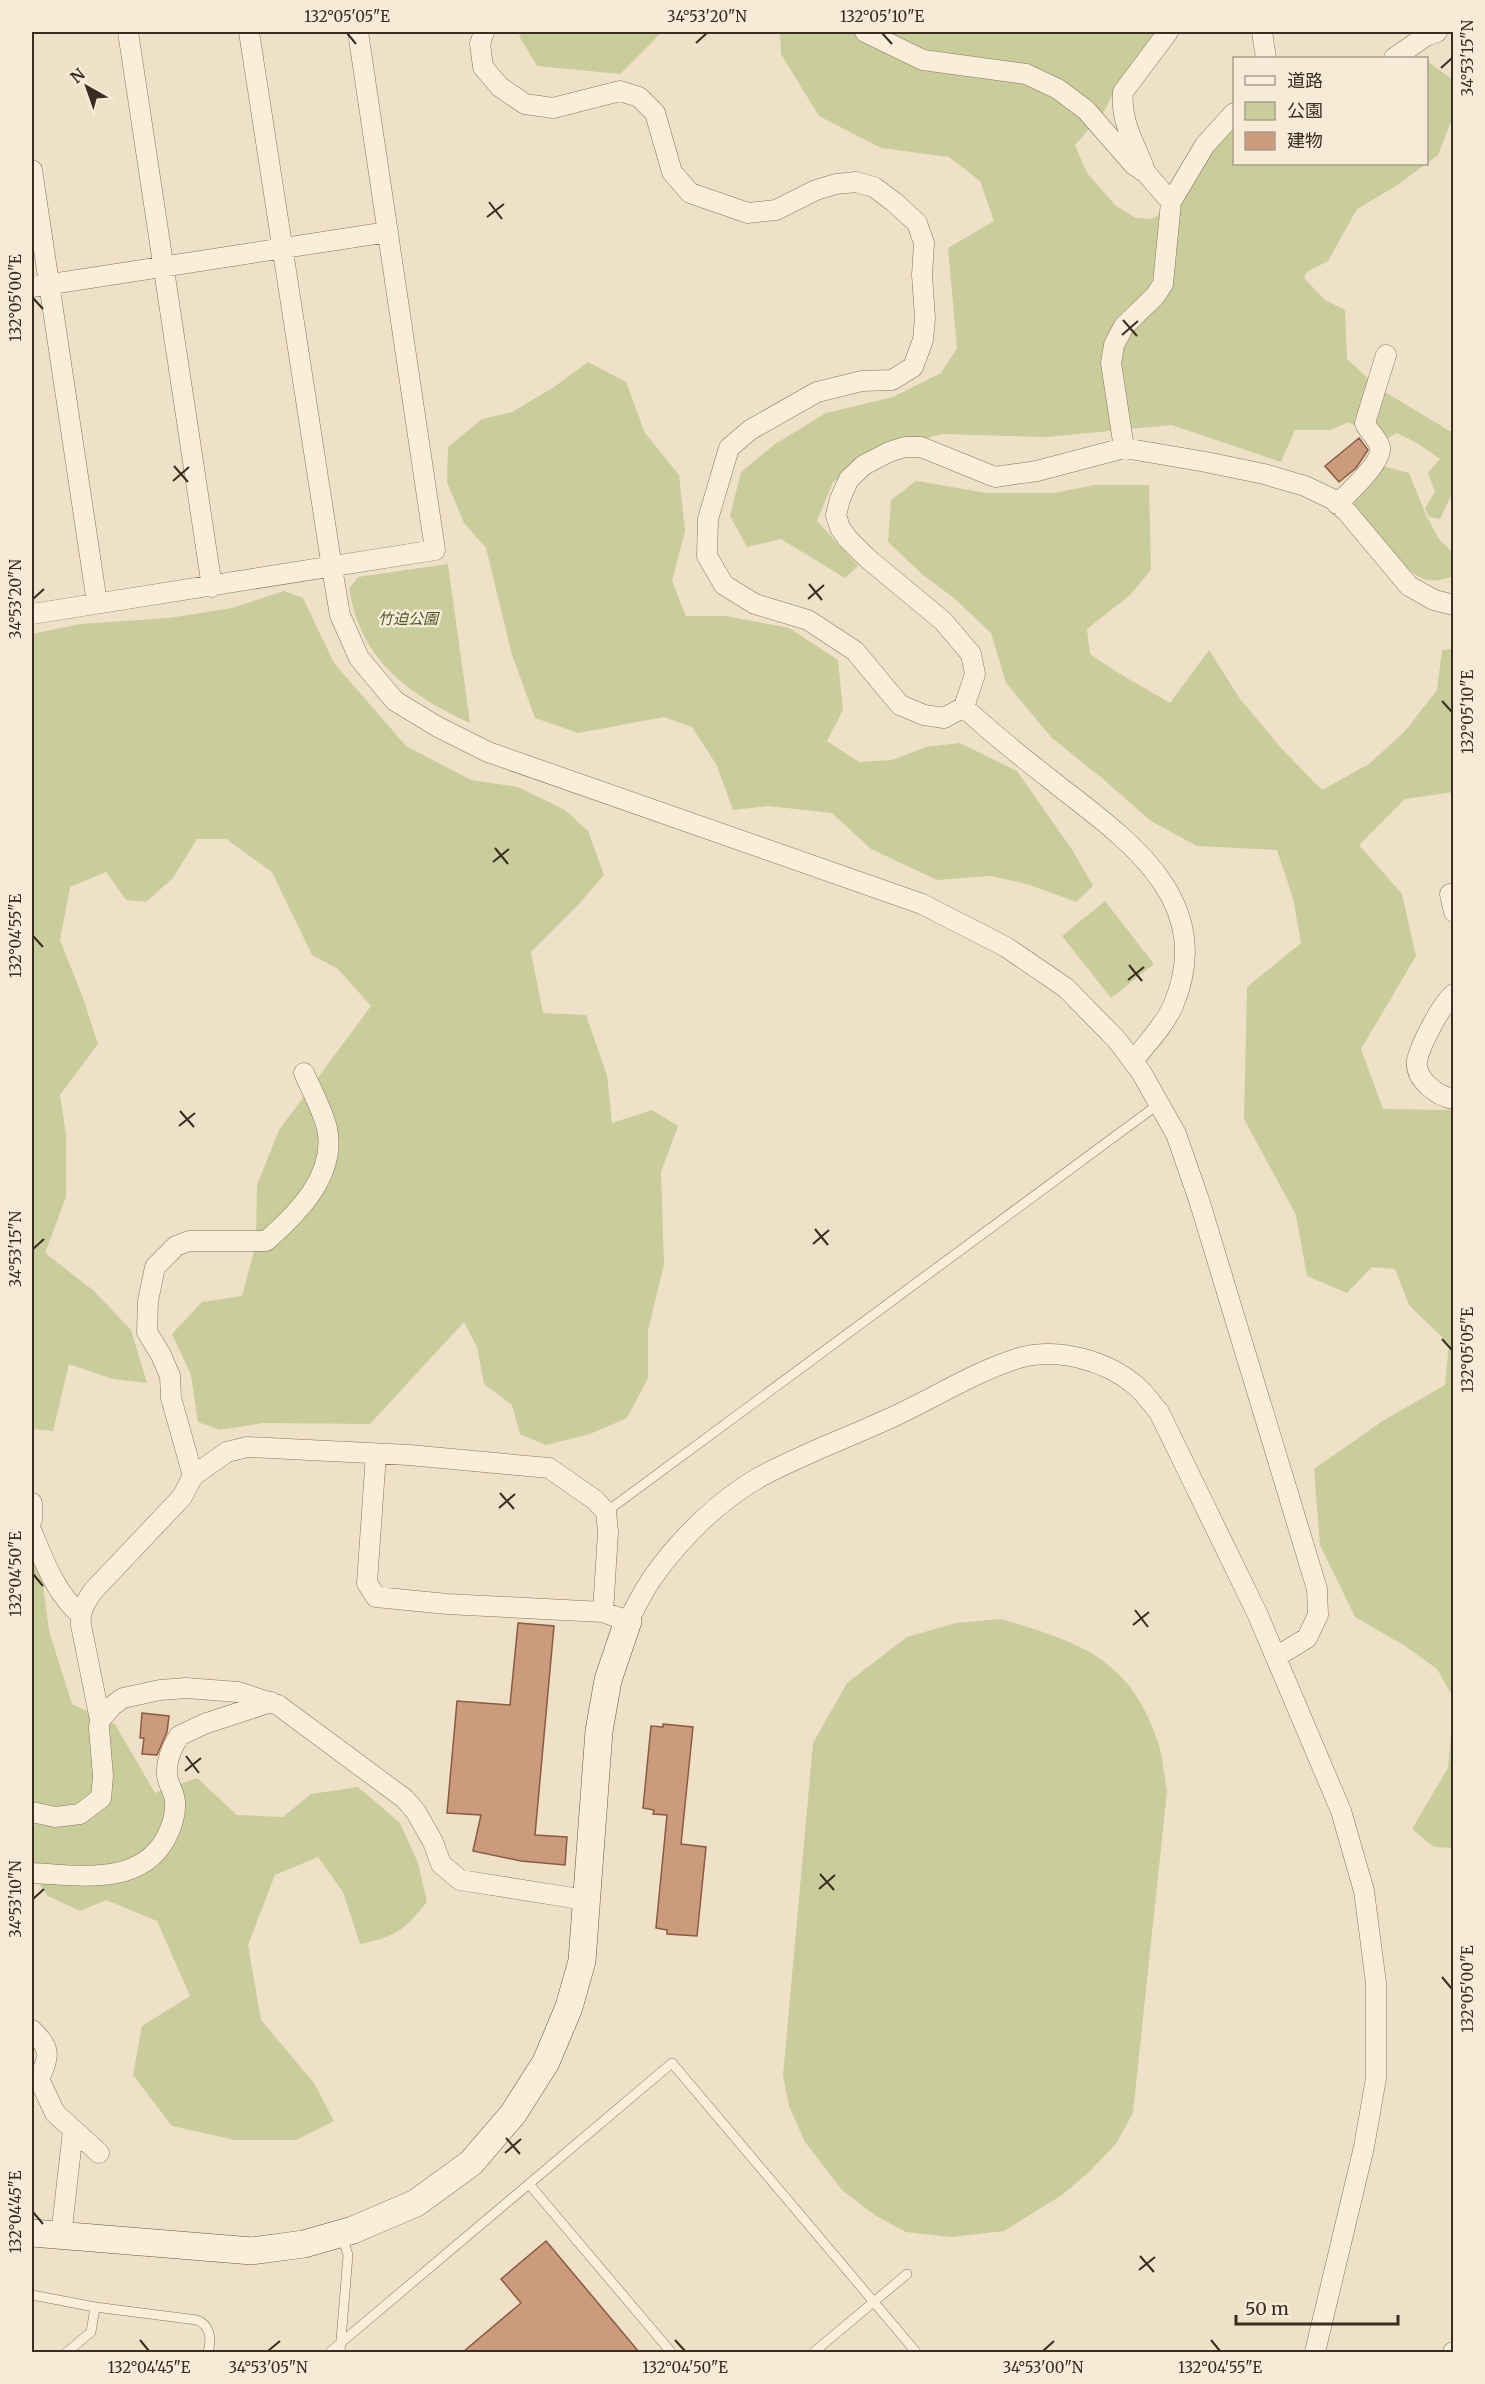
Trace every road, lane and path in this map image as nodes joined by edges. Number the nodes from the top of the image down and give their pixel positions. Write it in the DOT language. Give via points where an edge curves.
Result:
graph roads {
  1 [pos="128,32"];
  2 [pos="249,32"];
  3 [pos="358,32"];
  4 [pos="484,32"];
  5 [pos="865,32"];
  6 [pos="1168,32"];
  7 [pos="1262,32"];
  8 [pos="1437,32"];
  9 [pos="1266,57"];
  10 [pos="1395,57"];
  11 [pos="1233,115"];
  12 [pos="32,170"];
  13 [pos="1146,173"];
  14 [pos="1171,202"];
  15 [pos="388,232"];
  16 [pos="281,249"];
  17 [pos="163,267"];
  18 [pos="40,286"];
  19 [pos="1386,355"];
  20 [pos="1124,448"];
  21 [pos="1337,504"];
  22 [pos="332,568"];
  23 [pos="212,587"];
  24 [pos="97,603"];
  25 [pos="1454,605"];
  26 [pos="32,614"];
  27 [pos="964,707"];
  28 [pos="1454,993"];
  29 [pos="1133,1060"];
  30 [pos="304,1073"];
  31 [pos="1454,1099"];
  32 [pos="1160,1103"];
  33 [pos="376,1454"];
  34 [pos="193,1476"];
  35 [pos="32,1503"];
  36 [pos="606,1512"];
  37 [pos="32,1520"];
  38 [pos="32,1532"];
  39 [pos="603,1612"];
  40 [pos="81,1615"];
  41 [pos="628,1621"];
  42 [pos="1276,1657"];
  43 [pos="271,1702"];
  44 [pos="100,1720"];
  45 [pos="32,1812"];
  46 [pos="32,1873"];
  47 [pos="586,1900"];
  48 [pos="32,2030"];
  49 [pos="74,2131"];
  50 [pos="99,2153"];
  51 [pos="529,2184"];
  52 [pos="32,2233"];
  53 [pos="341,2233"];
  54 [pos="61,2236"];
  55 [pos="907,2274"];
  56 [pos="32,2295"];
  57 [pos="874,2302"];
  58 [pos="95,2307"];
  59 [pos="341,2348"];
  60 [pos="67,2352"];
  61 [pos="208,2352"];
  62 [pos="330,2352"];
  63 [pos="671,2352"];
  64 [pos="814,2352"];
  65 [pos="916,2352"];
  66 [pos="1315,2352"];
  1 -- 17 [label="street"];
  2 -- 16 [label="street"];
  3 -- 15 [label="street"];
  4 -- 27 [label="street" via="480,44 483,67 500,87 525,104 553,108 620,91 639,97 655,113 672,172 690,193 748,213 776,210 816,190 856,182 874,187 917,223 924,243 925,318 923,340 913,367 892,380 862,381 817,392 750,430 729,448 708,519 707,556 724,585 754,604 808,620 855,651 900,705 944,718"];
  5 -- 13 [label="street" via="923,60 1026,74 1047,83 1086,110 1134,165"];
  6 -- 13 [label="street" via="1123,92 1127,130"];
  7 -- 9 [label="street"];
  8 -- 10 [label="street"];
  11 -- 14 [label="street" via="1205,145"];
  12 -- 18 [label="street"];
  13 -- 14 [label="street"];
  14 -- 20 [label="street" via="1163,284 1124,326 1114,345 1111,363"];
  15 -- 16 [label="street"];
  15 -- 22 [label="street" via="435,550"];
  16 -- 17 [label="street"];
  16 -- 22 [label="street"];
  17 -- 18 [label="street"];
  17 -- 23 [label="street"];
  18 -- 24 [label="street"];
  19 -- 21 [label="street" via="1365,423 1380,447 1379,455 1368,473"];
  20 -- 21 [label="street" via="1264,474 1305,486"];
  20 -- 27 [label="street" via="1037,471 995,477 921,447 905,447 864,465 849,479 836,515 844,533 867,558 943,621 971,654 975,674"];
  21 -- 25 [label="street" via="1379,547 1409,586 1434,600"];
  22 -- 23 [label="street"];
  22 -- 29 [label="street" via="340,615 358,658 395,701 488,752 922,904 1006,947 1066,988"];
  23 -- 24 [label="street"];
  24 -- 26 [label="street"];
  27 -- 29 [label="street" via="1148,860 1172,897 1183,932 1181,983 1166,1018"];
  28 -- 31 [label="street" via="1439,1011 1418,1060 1419,1071 1432,1090"];
  29 -- 32 [label="street"];
  30 -- 34 [label="street" via="319,1105 328,1142 323,1168 302,1207 266,1241 189,1241 176,1246 155,1267 147,1332 170,1376 171,1398"];
  32 -- 36 [label="lane"];
  32 -- 42 [label="street" via="1176,1134 1199,1200 1317,1589 1318,1615 1306,1638"];
  33 -- 34 [label="street" via="247,1447 227,1452"];
  33 -- 36 [label="street" via="549,1468"];
  33 -- 39 [label="street" via="367,1583 376,1597"];
  34 -- 40 [label="street" via="182,1497 93,1592"];
  35 -- 37 [label="street"];
  36 -- 39 [label="street"];
  38 -- 40 [label="street" via="69,1605"];
  39 -- 41 [label="street"];
  40 -- 44 [label="street"];
  41 -- 42 [label="street" via="652,1579 679,1544 757,1479 978,1375 1021,1358 1053,1355 1091,1360 1115,1371 1136,1385 1159,1412"];
  41 -- 47 [label="street" via="608,1680 599,1731"];
  42 -- 66 [label="street" via="1341,1811 1364,1891 1376,1983 1376,2078"];
  43 -- 44 [label="street" via="230,1690 160,1690 123,1698"];
  43 -- 46 [label="street" via="179,1736 167,1766 175,1802 169,1833 161,1846 138,1866 104,1875"];
  43 -- 47 [label="street" via="405,1799 433,1842 441,1864 460,1880"];
  44 -- 45 [label="street" via="101,1798 80,1815 55,1817"];
  47 -- 53 [label="street" via="582,1961 569,2007 546,2062 513,2114 471,2163 416,2203"];
  48 -- 49 [label="street" via="48,2054 39,2079 55,2113"];
  49 -- 50 [label="street"];
  49 -- 54 [label="street"];
  51 -- 57 [label="lane" via="672,2063"];
  51 -- 59 [label="lane"];
  51 -- 63 [label="lane"];
  52 -- 54 [label="street"];
  53 -- 54 [label="street" via="304,2244 252,2250"];
  53 -- 59 [label="lane" via="348,2255"];
  55 -- 57 [label="lane"];
  56 -- 58 [label="lane"];
  57 -- 64 [label="lane"];
  57 -- 65 [label="lane"];
  58 -- 60 [label="lane" via="91,2332"];
  58 -- 61 [label="lane" via="203,2322 210,2335"];
  59 -- 62 [label="lane"];
}
